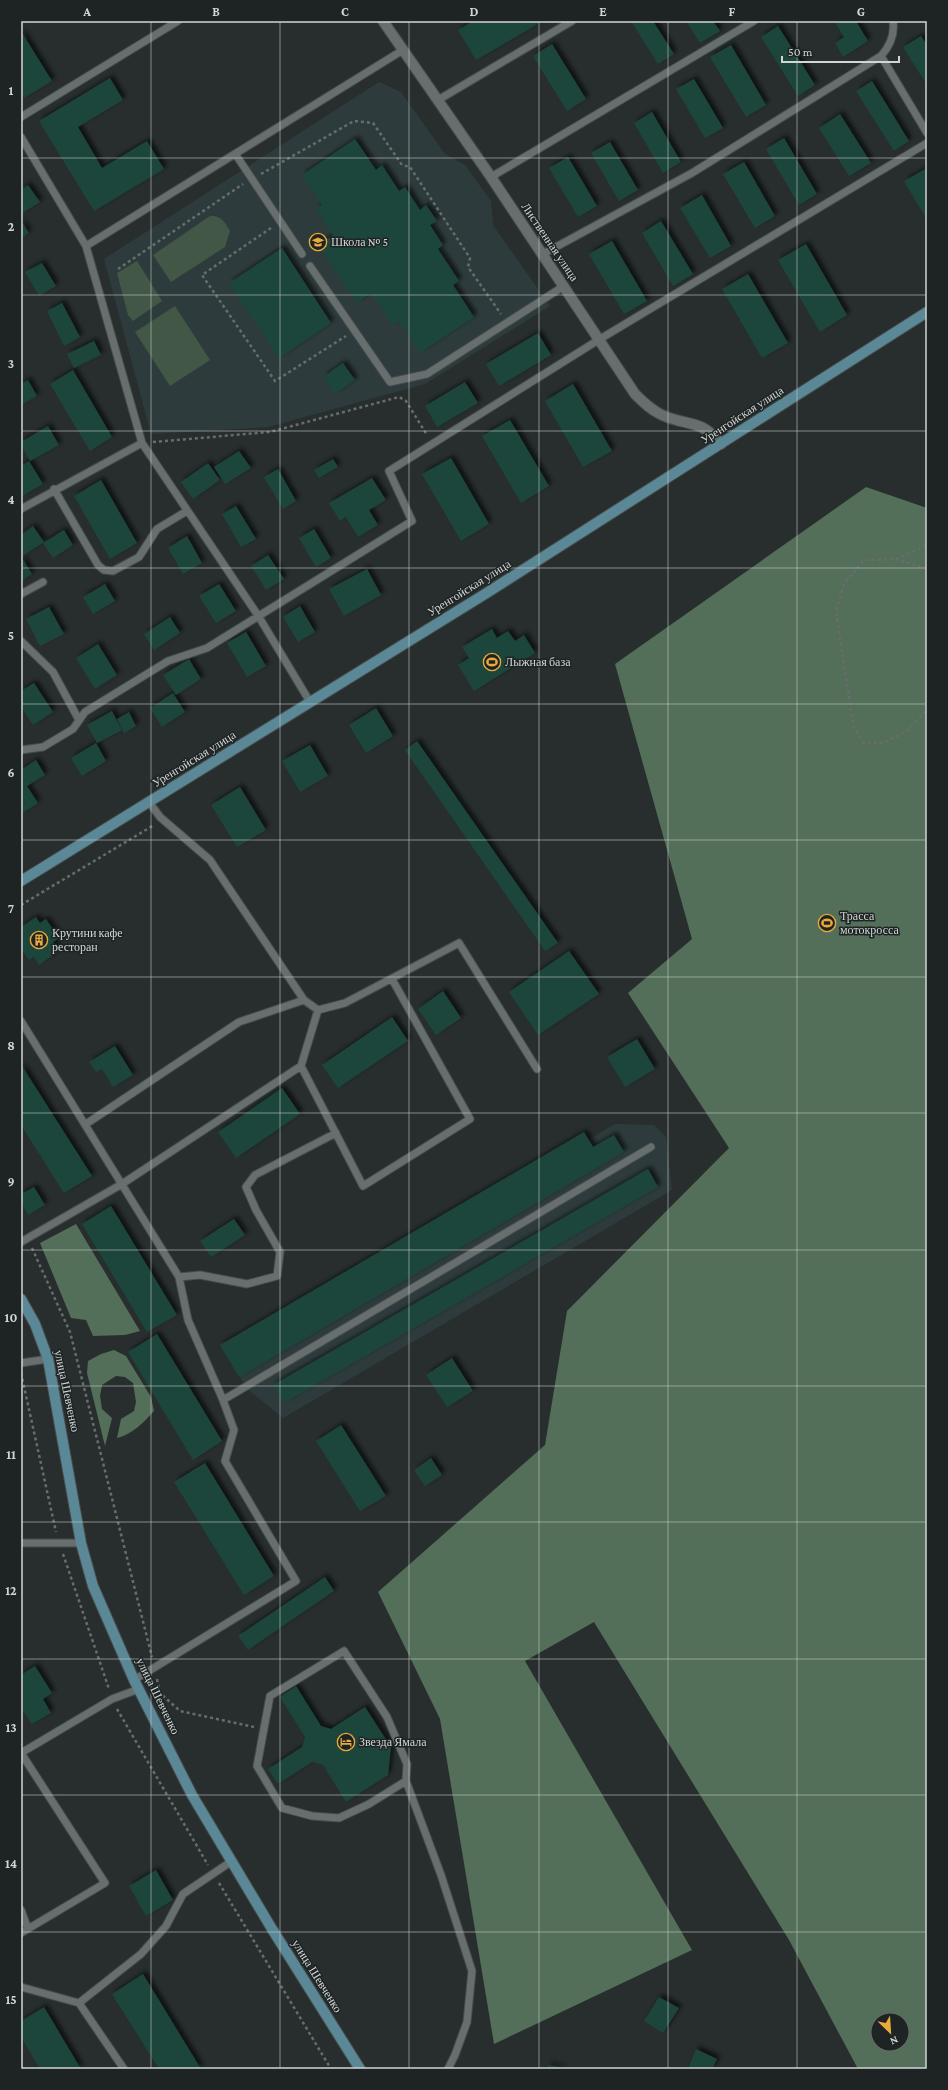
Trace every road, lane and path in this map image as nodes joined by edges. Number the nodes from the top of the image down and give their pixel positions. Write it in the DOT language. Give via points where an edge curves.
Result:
graph roads {
  1 [pos="178,21"];
  2 [pos="383,21"];
  3 [pos="572,21"];
  4 [pos="754,21"];
  5 [pos="893,21"];
  6 [pos="403,50"];
  7 [pos="881,56"];
  8 [pos="438,100"];
  9 [pos="21,117"];
  10 [pos="927,133"];
  11 [pos="21,137"];
  12 [pos="927,143"];
  13 [pos="24,150"];
  14 [pos="236,155"];
  15 [pos="491,177"];
  16 [pos="251,178"];
  17 [pos="280,222"];
  18 [pos="86,246"];
  19 [pos="302,254"];
  20 [pos="543,254"];
  21 [pos="310,266"];
  22 [pos="118,269"];
  23 [pos="564,286"];
  24 [pos="927,312"];
  25 [pos="507,323"];
  26 [pos="354,330"];
  27 [pos="600,339"];
  28 [pos="142,443"];
  29 [pos="433,444"];
  30 [pos="722,444"];
  31 [pos="54,489"];
  32 [pos="21,509"];
  33 [pos="187,511"];
  34 [pos="927,545"];
  35 [pos="896,559"];
  36 [pos="927,569"];
  37 [pos="43,582"];
  38 [pos="21,594"];
  39 [pos="259,617"];
  40 [pos="21,641"];
  41 [pos="310,702"];
  42 [pos="927,710"];
  43 [pos="80,720"];
  44 [pos="21,750"];
  45 [pos="149,802"];
  46 [pos="163,820"];
  47 [pos="21,881"];
  48 [pos="21,905"];
  49 [pos="392,979"];
  50 [pos="304,1000"];
  51 [pos="318,1010"];
  52 [pos="21,1021"];
  53 [pos="301,1066"];
  54 [pos="537,1069"];
  55 [pos="86,1124"];
  56 [pos="336,1133"];
  57 [pos="651,1147"];
  58 [pos="122,1184"];
  59 [pos="24,1240"];
  60 [pos="179,1277"];
  61 [pos="21,1299"];
  62 [pos="48,1359"];
  63 [pos="21,1363"];
  64 [pos="223,1400"];
  65 [pos="21,1543"];
  66 [pos="81,1543"];
  67 [pos="155,1667"];
  68 [pos="136,1684"];
  69 [pos="264,1729"];
  70 [pos="21,1753"];
  71 [pos="406,1781"];
  72 [pos="232,1861"];
  73 [pos="21,1910"];
  74 [pos="28,1929"];
  75 [pos="21,1933"];
  76 [pos="21,1987"];
  77 [pos="78,2002"];
  78 [pos="124,2069"];
  79 [pos="360,2069"];
  80 [pos="448,2069"];
  1 -- 9 [label="lane"];
  2 -- 6 [label="street, Лиственная улица"];
  3 -- 8 [label="lane"];
  4 -- 15 [label="lane"];
  5 -- 7 [label="lane" via="894,31 887,49"];
  6 -- 8 [label="street, Лиственная улица"];
  6 -- 14 [label="lane"];
  7 -- 10 [label="lane"];
  7 -- 20 [label="lane" via="692,173"];
  8 -- 15 [label="street, Лиственная улица"];
  11 -- 13 [label="lane"];
  12 -- 27 [label="lane"];
  13 -- 18 [label="lane"];
  14 -- 16 [label="lane"];
  14 -- 18 [label="lane"];
  15 -- 20 [label="street, Лиственная улица"];
  16 -- 17 [label="lane"];
  16 -- 22 [label="path"];
  16 -- 25 [label="path" via="271,170 354,120 373,123 402,165 410,167 470,258 468,267"];
  17 -- 19 [label="lane"];
  17 -- 26 [label="path" via="202,276 275,381"];
  18 -- 28 [label="lane"];
  20 -- 23 [label="street, Лиственная улица"];
  21 -- 26 [label="lane"];
  23 -- 25 [label="lane"];
  23 -- 27 [label="street, Лиственная улица"];
  24 -- 30 [label="street, Уренгойская улица"];
  25 -- 26 [label="lane" via="427,374 390,382"];
  27 -- 29 [label="lane"];
  27 -- 30 [label="street, Лиственная улица" via="635,394 648,406 677,421 702,426 712,432"];
  28 -- 29 [label="path" via="270,432 398,397 406,401"];
  28 -- 31 [label="lane"];
  28 -- 33 [label="lane"];
  29 -- 39 [label="lane" via="389,470 412,522"];
  30 -- 41 [label="street, Уренгойская улица"];
  31 -- 32 [label="lane"];
  31 -- 33 [label="lane" via="98,565 104,570 113,571 139,556 157,529"];
  33 -- 39 [label="lane"];
  34 -- 35 [label="path"];
  35 -- 36 [label="path"];
  35 -- 42 [label="path" via="864,560 844,584 836,612 854,729 864,743 883,743 907,731"];
  37 -- 38 [label="lane"];
  39 -- 41 [label="lane"];
  39 -- 43 [label="lane" via="207,648 168,660 85,712"];
  40 -- 43 [label="lane" via="53,672"];
  41 -- 45 [label="street, Уренгойская улица"];
  43 -- 44 [label="lane" via="73,729 43,747"];
  45 -- 46 [label="lane"];
  45 -- 47 [label="street, Уренгойская улица"];
  46 -- 48 [label="path"];
  46 -- 50 [label="lane" via="210,860"];
  49 -- 51 [label="lane" via="345,1003"];
  49 -- 54 [label="lane" via="459,943"];
  49 -- 56 [label="lane" via="470,1119 363,1186"];
  50 -- 51 [label="lane"];
  50 -- 55 [label="lane" via="239,1022"];
  51 -- 53 [label="lane"];
  52 -- 55 [label="lane"];
  53 -- 56 [label="lane"];
  53 -- 58 [label="lane"];
  55 -- 58 [label="lane"];
  56 -- 60 [label="lane" via="255,1175 246,1187 280,1252 277,1276 247,1284 200,1275"];
  57 -- 64 [label="lane"];
  58 -- 59 [label="lane"];
  58 -- 60 [label="lane"];
  59 -- 67 [label="path" via="40,1263 70,1332"];
  60 -- 64 [label="lane" via="188,1320"];
  61 -- 62 [label="street, улица Шевченко" via="35,1324"];
  62 -- 63 [label="lane"];
  62 -- 66 [label="street, улица Шевченко"];
  64 -- 67 [label="lane" via="234,1430 225,1460 296,1581"];
  65 -- 66 [label="lane"];
  66 -- 68 [label="street, улица Шевченко" via="93,1586"];
  67 -- 68 [label="lane"];
  67 -- 69 [label="path" via="160,1693 180,1711"];
  68 -- 70 [label="lane"];
  68 -- 72 [label="street, улица Шевченко" via="192,1795"];
  69 -- 71 [label="lane" via="257,1766 282,1808 312,1816 339,1818 369,1804"];
  69 -- 71 [label="lane" via="270,1696 344,1651 387,1717 407,1764"];
  70 -- 74 [label="lane" via="105,1883"];
  71 -- 80 [label="lane" via="441,1875 472,1971 467,2022"];
  72 -- 77 [label="lane" via="183,1894 166,1926 141,1954"];
  72 -- 79 [label="street, улица Шевченко"];
  73 -- 74 [label="lane"];
  74 -- 75 [label="lane"];
  76 -- 77 [label="lane"];
  77 -- 78 [label="lane"];
}
